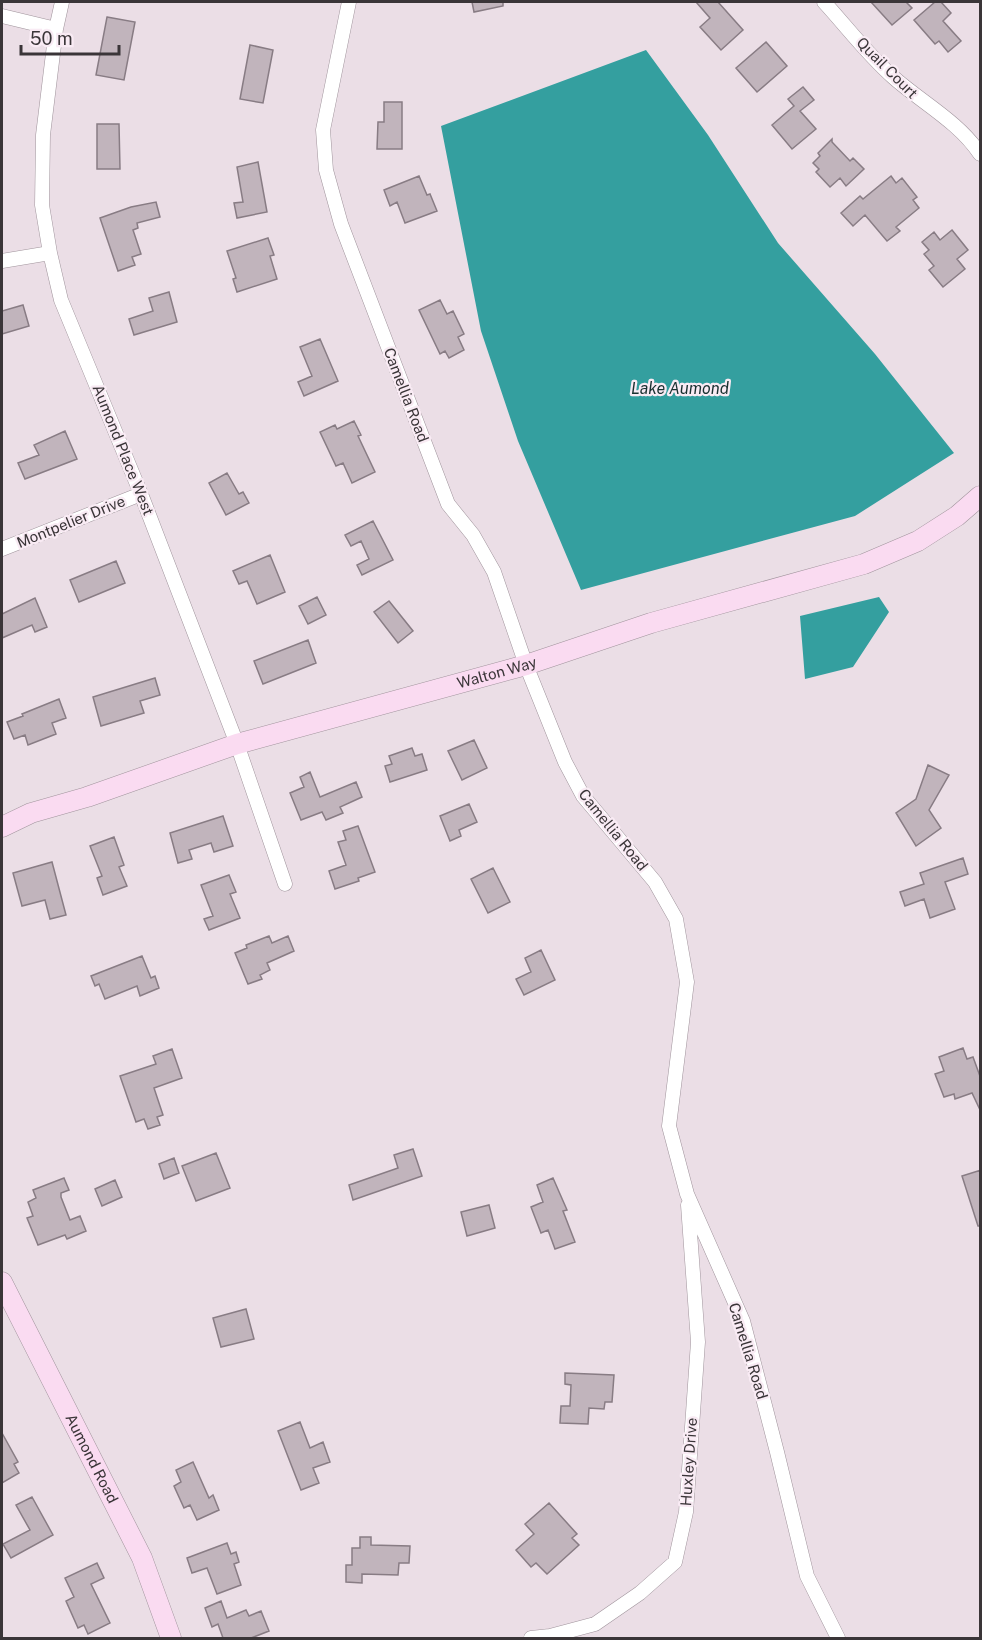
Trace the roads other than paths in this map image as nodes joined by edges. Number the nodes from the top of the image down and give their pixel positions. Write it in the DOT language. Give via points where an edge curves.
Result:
graph roads {
  1 [pos="62,2"];
  2 [pos="349,2"];
  3 [pos="824,2"];
  4 [pos="2,16"];
  5 [pos="56,29"];
  6 [pos="981,154"];
  7 [pos="50,253"];
  8 [pos="2,261"];
  9 [pos="141,494"];
  10 [pos="981,496"];
  11 [pos="2,549"];
  12 [pos="526,665"];
  13 [pos="237,744"];
  14 [pos="2,827"];
  15 [pos="285,884"];
  16 [pos="687,1194"];
  17 [pos="2,1282"];
  18 [pos="171,1638"];
  19 [pos="531,1638"];
  20 [pos="838,1638"];
  1 -- 5 [label="street, Aumond Place West"];
  2 -- 12 [label="street, Camellia Road" via="323,130 331,194 448,504 473,535 494,572"];
  3 -- 6 [label="street, Quail Court" via="890,75 956,127"];
  4 -- 5 [label="street"];
  5 -- 7 [label="street, Aumond Place West" via="43,135 42,204"];
  7 -- 8 [label="street"];
  7 -- 9 [label="street, Aumond Place West" via="61,300"];
  9 -- 11 [label="street, Montpelier Drive"];
  9 -- 13 [label="street, Aumond Place West"];
  10 -- 12 [label="main road, Walton Way" via="918,541 864,564 651,623"];
  12 -- 13 [label="main road, Walton Way"];
  12 -- 16 [label="street, Camellia Road" via="565,762 584,796 655,882 676,920 687,982 669,1126"];
  13 -- 14 [label="main road, Walton Way" via="32,813"];
  13 -- 15 [label="street, Aumond Place West"];
  16 -- 19 [label="street, Huxley Drive" via="698,1342 686,1512 675,1562 640,1593 595,1624"];
  16 -- 20 [label="street, Camellia Road" via="743,1321 807,1576"];
  17 -- 18 [label="main road, Aumond Road" via="142,1558"];
}
